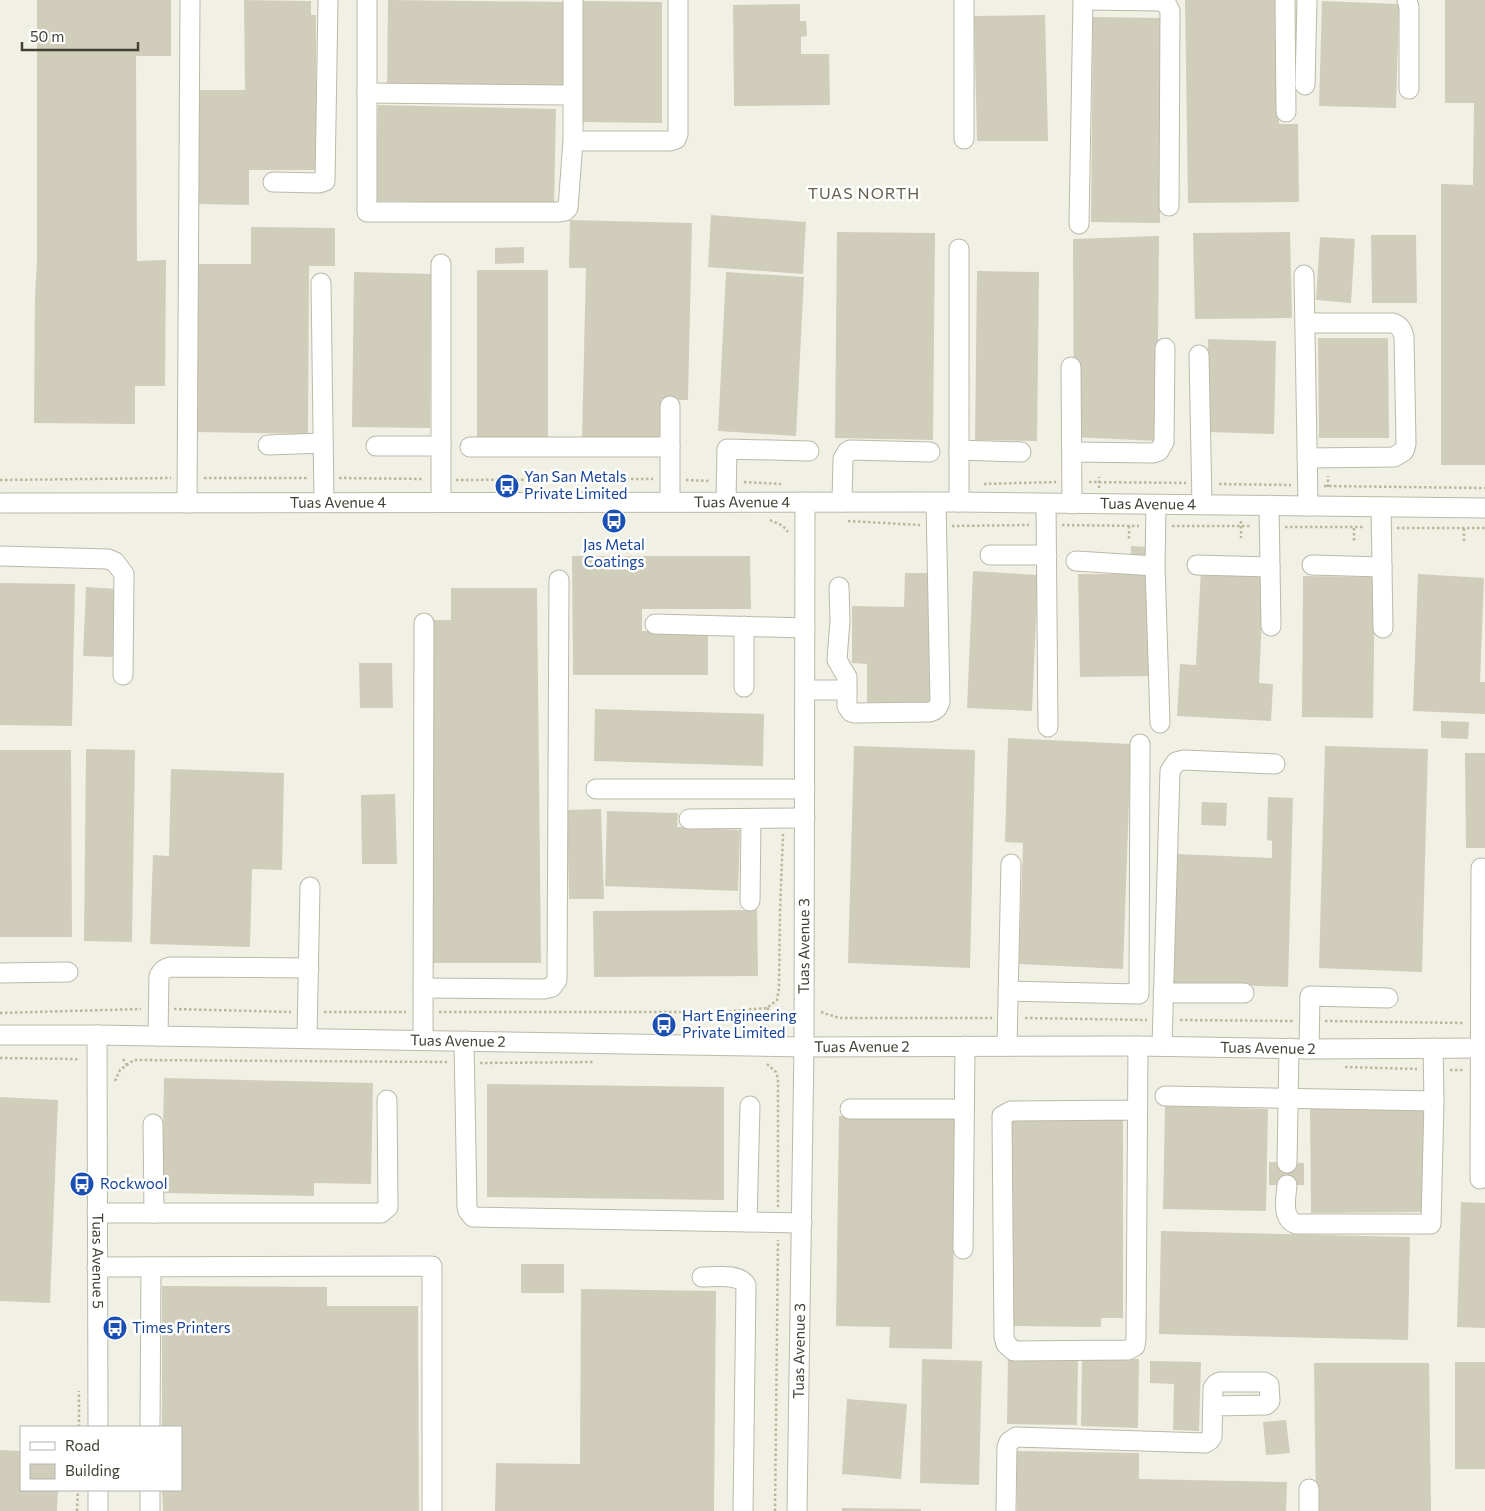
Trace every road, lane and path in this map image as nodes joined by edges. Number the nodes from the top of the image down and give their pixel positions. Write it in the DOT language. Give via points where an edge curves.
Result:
graph roads {
  1 [pos="190,0"];
  2 [pos="328,0"];
  3 [pos="367,0"];
  4 [pos="573,0"];
  5 [pos="678,0"];
  6 [pos="964,0"];
  7 [pos="1083,0"];
  8 [pos="1087,0"];
  9 [pos="1285,0"];
  10 [pos="1306,0"];
  11 [pos="1407,0"];
  12 [pos="1305,85"];
  13 [pos="1409,89"];
  14 [pos="367,93"];
  15 [pos="572,95"];
  16 [pos="1286,112"];
  17 [pos="964,139"];
  18 [pos="574,141"];
  19 [pos="273,182"];
  20 [pos="1169,206"];
  21 [pos="1079,224"];
  22 [pos="959,249"];
  23 [pos="441,264"];
  24 [pos="1304,275"];
  25 [pos="321,283"];
  26 [pos="1305,323"];
  27 [pos="1165,348"];
  28 [pos="1199,355"];
  29 [pos="1071,367"];
  30 [pos="670,406"];
  31 [pos="323,443"];
  32 [pos="268,445"];
  33 [pos="376,446"];
  34 [pos="441,446"];
  35 [pos="470,447"];
  36 [pos="670,447"];
  37 [pos="959,450"];
  38 [pos="809,451"];
  39 [pos="930,452"];
  40 [pos="1021,452"];
  41 [pos="1072,452"];
  42 [pos="1307,458"];
  43 [pos="324,502"];
  44 [pos="441,502"];
  45 [pos="670,502"];
  46 [pos="726,502"];
  47 [pos="805,502"];
  48 [pos="842,502"];
  49 [pos="936,502"];
  50 [pos="959,502"];
  51 [pos="0,503"];
  52 [pos="187,503"];
  53 [pos="1046,504"];
  54 [pos="1072,504"];
  55 [pos="1202,504"];
  56 [pos="1156,505"];
  57 [pos="1270,505"];
  58 [pos="1308,506"];
  59 [pos="1381,506"];
  60 [pos="1485,508"];
  61 [pos="990,555"];
  62 [pos="1047,555"];
  63 [pos="0,556"];
  64 [pos="1076,561"];
  65 [pos="1155,566"];
  66 [pos="1197,566"];
  67 [pos="1312,566"];
  68 [pos="1270,567"];
  69 [pos="1382,567"];
  70 [pos="559,580"];
  71 [pos="839,587"];
  72 [pos="424,623"];
  73 [pos="655,624"];
  74 [pos="744,626"];
  75 [pos="1271,626"];
  76 [pos="805,628"];
  77 [pos="1383,628"];
  78 [pos="123,675"];
  79 [pos="744,687"];
  80 [pos="805,690"];
  81 [pos="847,690"];
  82 [pos="1160,723"];
  83 [pos="1048,727"];
  84 [pos="1140,744"];
  85 [pos="1274,764"];
  86 [pos="596,789"];
  87 [pos="805,789"];
  88 [pos="805,818"];
  89 [pos="689,819"];
  90 [pos="751,819"];
  91 [pos="1011,864"];
  92 [pos="1481,868"];
  93 [pos="310,887"];
  94 [pos="750,901"];
  95 [pos="308,968"];
  96 [pos="68,972"];
  97 [pos="0,973"];
  98 [pos="423,988"];
  99 [pos="1008,991"];
  100 [pos="1483,992"];
  101 [pos="1163,993"];
  102 [pos="1244,993"];
  103 [pos="1388,998"];
  104 [pos="767,1008"];
  105 [pos="773,1014"];
  106 [pos="97,1034"];
  107 [pos="0,1035"];
  108 [pos="158,1036"];
  109 [pos="307,1038"];
  110 [pos="423,1040"];
  111 [pos="464,1041"];
  112 [pos="965,1046"];
  113 [pos="1007,1046"];
  114 [pos="1138,1046"];
  115 [pos="1162,1046"];
  116 [pos="804,1047"];
  117 [pos="1289,1048"];
  118 [pos="1433,1048"];
  119 [pos="1483,1048"];
  120 [pos="1308,1049"];
  121 [pos="0,1058"];
  122 [pos="123,1059"];
  123 [pos="603,1062"];
  124 [pos="760,1062"];
  125 [pos="465,1063"];
  126 [pos="82,1064"];
  127 [pos="128,1065"];
  128 [pos="115,1089"];
  129 [pos="1166,1096"];
  130 [pos="1288,1098"];
  131 [pos="388,1100"];
  132 [pos="1483,1100"];
  133 [pos="1434,1101"];
  134 [pos="750,1106"];
  135 [pos="850,1109"];
  136 [pos="964,1109"];
  137 [pos="1137,1110"];
  138 [pos="153,1124"];
  139 [pos="1287,1163"];
  140 [pos="1480,1179"];
  141 [pos="1286,1184"];
  142 [pos="97,1213"];
  143 [pos="154,1213"];
  144 [pos="748,1222"];
  145 [pos="779,1223"];
  146 [pos="802,1224"];
  147 [pos="963,1249"];
  148 [pos="97,1267"];
  149 [pos="151,1267"];
  150 [pos="702,1277"];
  151 [pos="1213,1406"];
  152 [pos="98,1426"];
  153 [pos="150,1426"];
  154 [pos="1309,1489"];
  155 [pos="78,1491"];
  156 [pos="98,1491"];
  157 [pos="150,1491"];
  158 [pos="77,1511"];
  159 [pos="98,1511"];
  160 [pos="150,1511"];
  161 [pos="432,1511"];
  162 [pos="743,1511"];
  163 [pos="775,1511"];
  164 [pos="797,1511"];
  165 [pos="1006,1511"];
  166 [pos="1309,1511"];
  1 -- 52 [label="street"];
  2 -- 19 [label="street" via="325,181"];
  3 -- 14 [label="street"];
  4 -- 15 [label="street"];
  5 -- 18 [label="street" via="677,137 673,141"];
  6 -- 17 [label="street"];
  7 -- 21 [label="street"];
  8 -- 20 [label="street" via="1161,1 1170,11"];
  9 -- 16 [label="street"];
  10 -- 12 [label="street"];
  11 -- 13 [label="street"];
  14 -- 15 [label="street"];
  14 -- 18 [label="street" via="367,212 565,211 570,203"];
  15 -- 18 [label="street"];
  22 -- 37 [label="street"];
  23 -- 34 [label="street"];
  24 -- 26 [label="street"];
  25 -- 31 [label="street"];
  26 -- 42 [label="street"];
  26 -- 42 [label="street" via="1393,322 1399,326 1404,356 1406,444 1404,451 1394,457"];
  27 -- 41 [label="street" via="1164,442 1159,451"];
  28 -- 55 [label="street"];
  29 -- 41 [label="street"];
  30 -- 36 [label="street"];
  31 -- 32 [label="street"];
  31 -- 43 [label="street"];
  33 -- 34 [label="street"];
  34 -- 44 [label="street"];
  35 -- 36 [label="street"];
  36 -- 45 [label="street"];
  37 -- 40 [label="street"];
  37 -- 50 [label="street"];
  38 -- 46 [label="street" via="727,449"];
  39 -- 48 [label="street" via="850,450 843,459"];
  41 -- 54 [label="street"];
  42 -- 58 [label="street"];
  43 -- 44 [label="street, Tuas Avenue 4"];
  43 -- 52 [label="street, Tuas Avenue 4"];
  44 -- 45 [label="street, Tuas Avenue 4"];
  45 -- 46 [label="street, Tuas Avenue 4"];
  46 -- 47 [label="street, Tuas Avenue 4"];
  47 -- 48 [label="street, Tuas Avenue 4"];
  47 -- 76 [label="street, Tuas Avenue 3"];
  48 -- 49 [label="street, Tuas Avenue 4"];
  49 -- 50 [label="street, Tuas Avenue 4"];
  49 -- 81 [label="street" via="938,707 930,712 854,713 847,706"];
  50 -- 53 [label="street, Tuas Avenue 4"];
  51 -- 52 [label="street, Tuas Avenue 4"];
  53 -- 54 [label="street, Tuas Avenue 4"];
  53 -- 62 [label="street"];
  54 -- 56 [label="street, Tuas Avenue 4"];
  55 -- 56 [label="street, Tuas Avenue 4"];
  55 -- 57 [label="street, Tuas Avenue 4"];
  56 -- 65 [label="street"];
  57 -- 58 [label="street, Tuas Avenue 4"];
  57 -- 68 [label="street"];
  58 -- 59 [label="street, Tuas Avenue 4"];
  59 -- 60 [label="street, Tuas Avenue 4"];
  59 -- 69 [label="street"];
  61 -- 62 [label="street"];
  62 -- 83 [label="street"];
  63 -- 78 [label="street" via="108,558 115,562 124,574"];
  64 -- 65 [label="street"];
  65 -- 82 [label="street"];
  66 -- 68 [label="street"];
  67 -- 69 [label="street"];
  68 -- 75 [label="street"];
  69 -- 77 [label="street"];
  70 -- 98 [label="street" via="557,980 552,987 544,989"];
  71 -- 81 [label="street" via="838,660 846,674"];
  72 -- 98 [label="street"];
  73 -- 74 [label="street"];
  74 -- 76 [label="street"];
  74 -- 79 [label="street"];
  76 -- 80 [label="street, Tuas Avenue 3"];
  80 -- 81 [label="street"];
  80 -- 87 [label="street, Tuas Avenue 3"];
  84 -- 99 [label="street" via="1139,994"];
  85 -- 101 [label="street" via="1184,760 1176,762 1170,771"];
  86 -- 87 [label="street"];
  87 -- 88 [label="street, Tuas Avenue 3"];
  88 -- 90 [label="street"];
  88 -- 116 [label="street, Tuas Avenue 3"];
  89 -- 90 [label="street"];
  90 -- 94 [label="street"];
  91 -- 99 [label="street"];
  92 -- 100 [label="street"];
  93 -- 95 [label="street"];
  95 -- 108 [label="street" via="165,968 160,976"];
  95 -- 109 [label="street"];
  96 -- 97 [label="street"];
  98 -- 110 [label="street"];
  99 -- 113 [label="street"];
  100 -- 119 [label="street"];
  101 -- 102 [label="street"];
  101 -- 115 [label="street"];
  103 -- 120 [label="street" via="1310,996"];
  104 -- 105 [label="path"];
  106 -- 107 [label="street, Tuas Avenue 2"];
  106 -- 108 [label="street, Tuas Avenue 2"];
  106 -- 142 [label="street, Tuas Avenue 5"];
  108 -- 109 [label="street, Tuas Avenue 2"];
  109 -- 110 [label="street, Tuas Avenue 2"];
  110 -- 111 [label="street, Tuas Avenue 2"];
  111 -- 116 [label="street, Tuas Avenue 2"];
  111 -- 125 [label="street"];
  112 -- 113 [label="street, Tuas Avenue 2"];
  112 -- 116 [label="street, Tuas Avenue 2"];
  112 -- 136 [label="street"];
  113 -- 114 [label="street, Tuas Avenue 2"];
  114 -- 115 [label="street, Tuas Avenue 2"];
  114 -- 137 [label="street"];
  115 -- 117 [label="street, Tuas Avenue 2"];
  116 -- 146 [label="street, Tuas Avenue 3"];
  117 -- 120 [label="street, Tuas Avenue 2"];
  117 -- 130 [label="street"];
  118 -- 119 [label="street, Tuas Avenue 2"];
  118 -- 120 [label="street, Tuas Avenue 2"];
  118 -- 133 [label="street"];
  119 -- 132 [label="street"];
  121 -- 126 [label="path" via="74,1059 81,1060"];
  122 -- 127 [label="path"];
  123 -- 125 [label="path"];
  124 -- 145 [label="path" via="772,1067 778,1079"];
  125 -- 127 [label="path" via="134,1060"];
  125 -- 144 [label="street" via="467,1207 473,1216"];
  127 -- 128 [label="path" via="120,1070"];
  129 -- 130 [label="street"];
  130 -- 133 [label="street"];
  130 -- 139 [label="street"];
  131 -- 143 [label="street" via="388,1207 381,1213"];
  132 -- 140 [label="street"];
  133 -- 141 [label="street" via="1431,1224 1296,1224 1286,1215"];
  134 -- 144 [label="street"];
  135 -- 136 [label="street"];
  136 -- 147 [label="street"];
  137 -- 137 [label="street" via="1011,1111 1002,1116 1004,1337 1014,1351 1128,1350 1135,1346"];
  138 -- 143 [label="street"];
  142 -- 143 [label="street"];
  142 -- 148 [label="street, Tuas Avenue 5"];
  144 -- 145 [label="street"];
  145 -- 146 [label="street"];
  145 -- 163 [label="path"];
  146 -- 164 [label="street, Tuas Avenue 3"];
  148 -- 149 [label="street"];
  148 -- 152 [label="street, Tuas Avenue 5"];
  149 -- 153 [label="street"];
  149 -- 161 [label="street" via="432,1266"];
  150 -- 162 [label="street" via="737,1278 746,1286"];
  151 -- 165 [label="street" via="1212,1437 1205,1443 1012,1439 1007,1447"];
  154 -- 166 [label="street"];
  155 -- 158 [label="path"];
  156 -- 159 [label="street"];
  157 -- 160 [label="street"];
}
